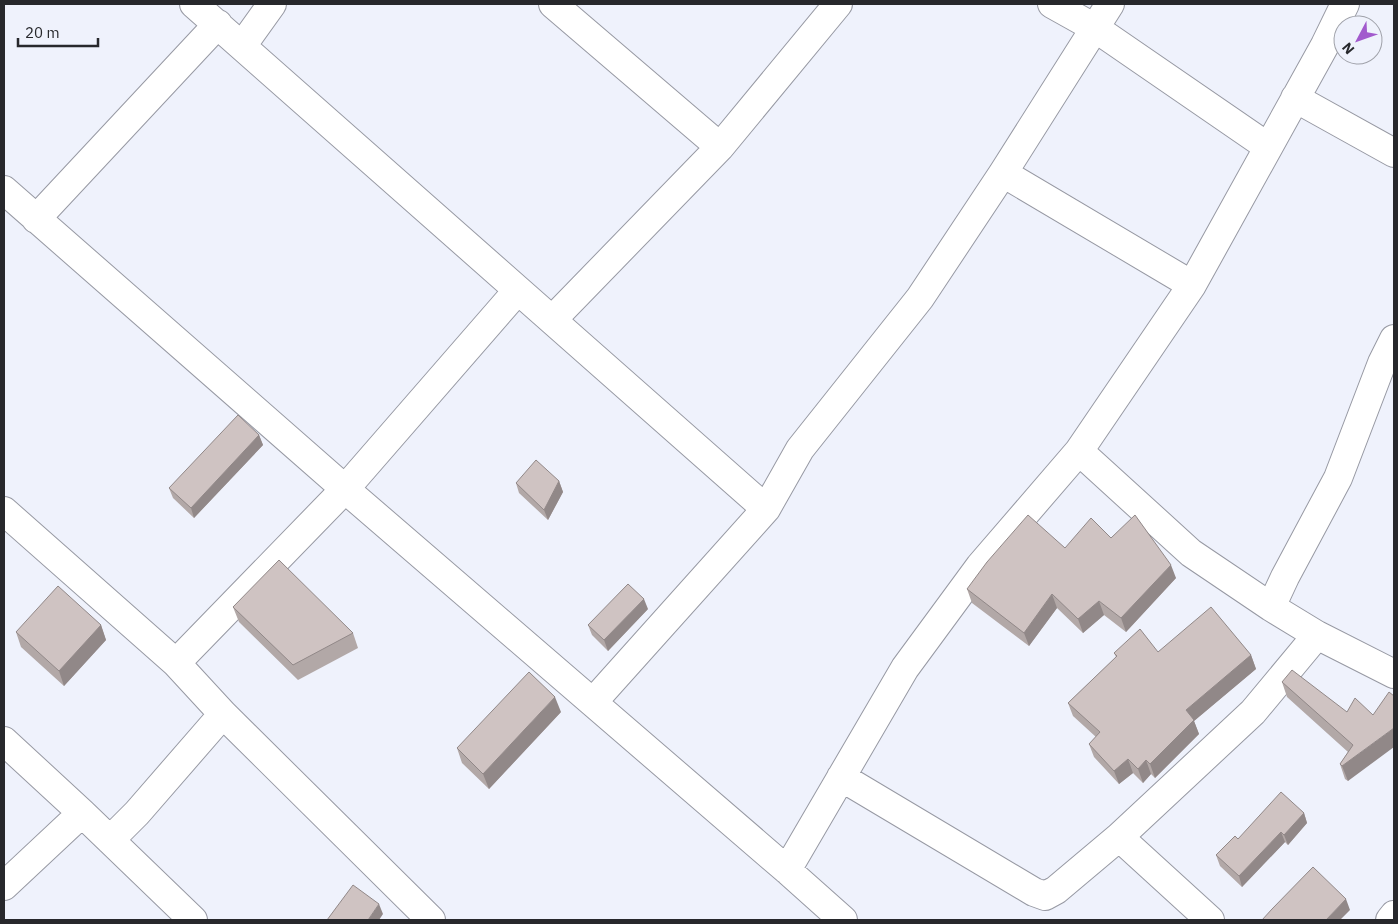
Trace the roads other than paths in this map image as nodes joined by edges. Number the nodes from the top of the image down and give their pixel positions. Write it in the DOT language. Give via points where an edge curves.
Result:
graph roads {
  1 [pos="194,4"];
  2 [pos="272,4"];
  3 [pos="553,4"];
  4 [pos="838,4"];
  5 [pos="1052,4"];
  6 [pos="1110,4"];
  7 [pos="1345,4"];
  8 [pos="218,24"];
  9 [pos="1095,28"];
  10 [pos="242,46"];
  11 [pos="1295,98"];
  12 [pos="720,147"];
  13 [pos="1268,147"];
  14 [pos="1394,153"];
  15 [pos="1003,174"];
  16 [pos="4,190"];
  17 [pos="36,219"];
  18 [pos="1192,284"];
  19 [pos="518,290"];
  20 [pos="552,320"];
  21 [pos="1394,339"];
  22 [pos="1079,451"];
  23 [pos="345,489"];
  24 [pos="766,509"];
  25 [pos="4,511"];
  26 [pos="1271,607"];
  27 [pos="1317,635"];
  28 [pos="176,663"];
  29 [pos="1393,672"];
  30 [pos="594,702"];
  31 [pos="223,714"];
  32 [pos="4,740"];
  33 [pos="841,777"];
  34 [pos="82,812"];
  35 [pos="1119,837"];
  36 [pos="110,840"];
  37 [pos="788,870"];
  38 [pos="4,886"];
  39 [pos="1394,916"];
  40 [pos="193,920"];
  41 [pos="431,920"];
  42 [pos="842,920"];
  43 [pos="1210,920"];
  44 [pos="1390,920"];
  1 -- 8 [label="street"];
  2 -- 10 [label="street"];
  3 -- 12 [label="street"];
  4 -- 12 [label="street"];
  5 -- 9 [label="street"];
  6 -- 9 [label="street"];
  7 -- 11 [label="street"];
  8 -- 10 [label="street"];
  8 -- 17 [label="street"];
  9 -- 13 [label="street"];
  9 -- 15 [label="street"];
  10 -- 19 [label="street"];
  11 -- 13 [label="street"];
  11 -- 14 [label="street"];
  12 -- 20 [label="street"];
  13 -- 18 [label="street"];
  15 -- 18 [label="street"];
  15 -- 24 [label="street" via="920,298 800,450"];
  16 -- 17 [label="street"];
  17 -- 23 [label="street"];
  18 -- 22 [label="street"];
  19 -- 20 [label="street"];
  19 -- 23 [label="street"];
  20 -- 24 [label="street"];
  21 -- 26 [label="street" via="1338,478"];
  22 -- 26 [label="street" via="1191,553"];
  22 -- 33 [label="street" via="980,566 905,668"];
  23 -- 28 [label="street"];
  23 -- 30 [label="street"];
  24 -- 30 [label="street"];
  25 -- 28 [label="street"];
  26 -- 27 [label="street"];
  27 -- 29 [label="street"];
  27 -- 35 [label="street" via="1253,712"];
  28 -- 31 [label="street"];
  30 -- 37 [label="street"];
  31 -- 36 [label="street" via="137,814"];
  31 -- 41 [label="street"];
  32 -- 34 [label="street"];
  33 -- 35 [label="street" via="1045,896"];
  33 -- 37 [label="street"];
  34 -- 36 [label="street"];
  34 -- 38 [label="street"];
  35 -- 43 [label="street"];
  36 -- 40 [label="street"];
  37 -- 42 [label="street"];
  39 -- 44 [label="street"];
}
